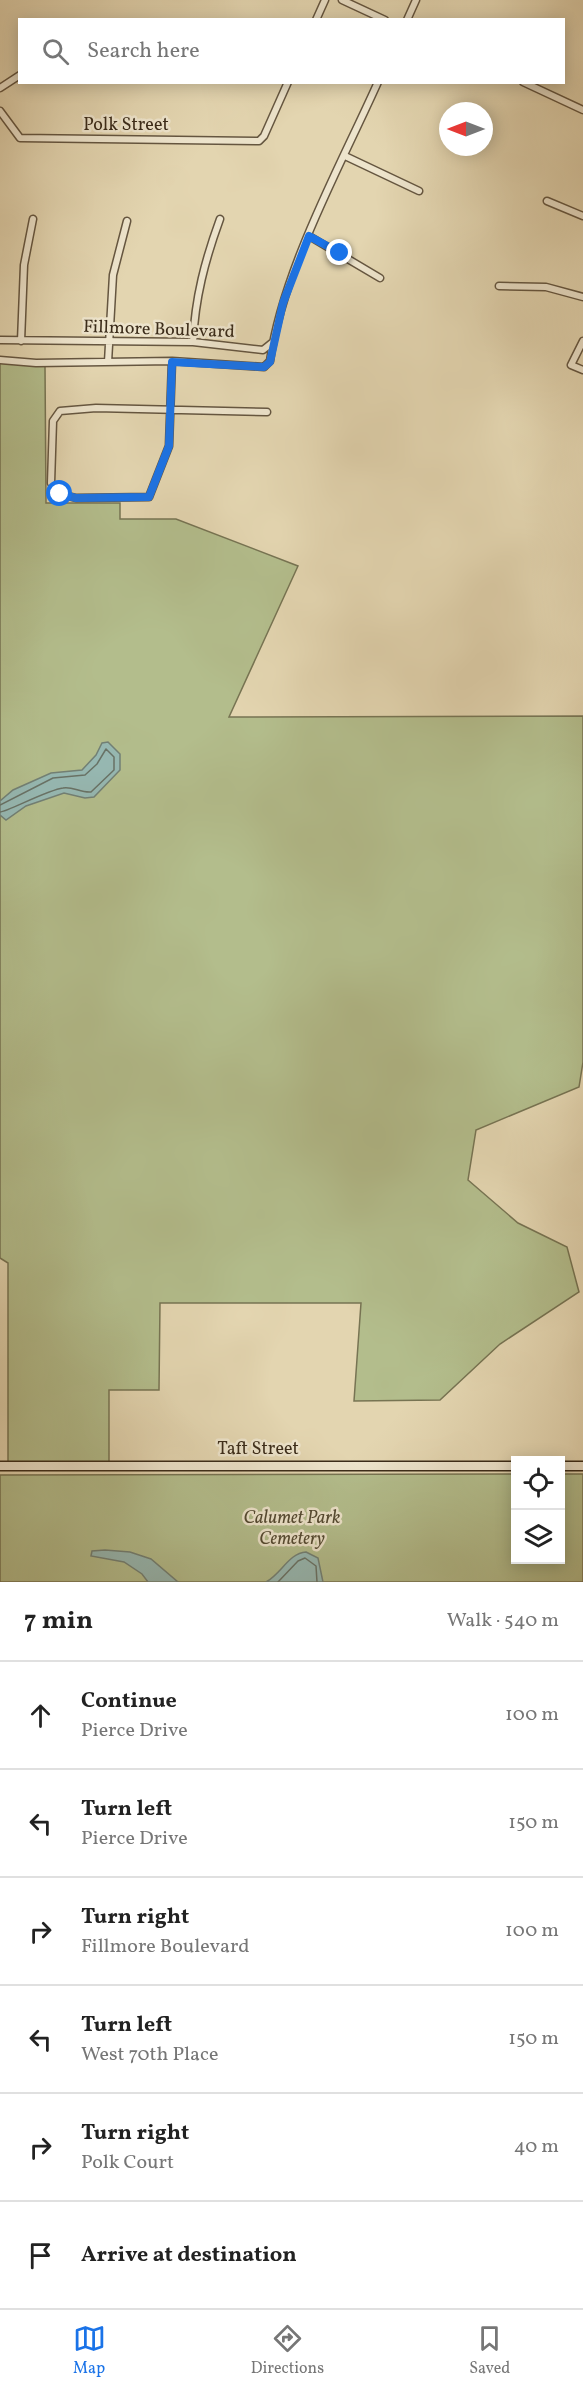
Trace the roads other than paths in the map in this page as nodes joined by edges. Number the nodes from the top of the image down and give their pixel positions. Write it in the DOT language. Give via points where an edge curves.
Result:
graph roads {
  1 [pos="325,0"];
  2 [pos="342,0"];
  3 [pos="416,0"];
  4 [pos="317,18"];
  5 [pos="381,18"];
  6 [pos="408,18"];
  7 [pos="18,76"];
  8 [pos="287,84"];
  9 [pos="377,84"];
  10 [pos="527,84"];
  11 [pos="0,88"];
  12 [pos="583,110"];
  13 [pos="0,111"];
  14 [pos="345,156"];
  15 [pos="419,191"];
  16 [pos="547,201"];
  17 [pos="583,216"];
  18 [pos="33,219"];
  19 [pos="220,219"];
  20 [pos="127,221"];
  21 [pos="309,236"];
  22 [pos="380,278"];
  23 [pos="499,286"];
  24 [pos="583,297"];
  25 [pos="0,340"];
  26 [pos="21,341"];
  27 [pos="273,341"];
  28 [pos="583,341"];
  29 [pos="108,342"];
  30 [pos="193,342"];
  31 [pos="0,360"];
  32 [pos="108,362"];
  33 [pos="172,362"];
  34 [pos="583,370"];
  35 [pos="171,409"];
  36 [pos="267,412"];
  37 [pos="0,1466"];
  38 [pos="511,1466"];
  39 [pos="565,1466"];
  40 [pos="583,1466"];
  1 -- 4 [label="street"];
  2 -- 5 [label="street"];
  3 -- 6 [label="street"];
  7 -- 11 [label="street"];
  8 -- 13 [label="street, Polk Street" via="259,141 20,138"];
  9 -- 14 [label="street"];
  10 -- 12 [label="street"];
  14 -- 15 [label="street"];
  14 -- 21 [label="street"];
  16 -- 17 [label="street"];
  18 -- 26 [label="street" via="24,265"];
  19 -- 30 [label="street" via="195,305"];
  20 -- 29 [label="street" via="113,275"];
  21 -- 22 [label="street"];
  21 -- 27 [label="street"];
  23 -- 24 [label="street" via="546,287"];
  25 -- 26 [label="street, Fillmore Boulevard"];
  26 -- 29 [label="street, Fillmore Boulevard"];
  27 -- 30 [label="street, Fillmore Boulevard" via="263,350"];
  27 -- 33 [label="street, Fillmore Boulevard" via="270,362 264,367"];
  28 -- 34 [label="street" via="571,366"];
  29 -- 30 [label="street, Fillmore Boulevard"];
  29 -- 32 [label="street"];
  31 -- 32 [label="street, Fillmore Boulevard"];
  32 -- 33 [label="street, Fillmore Boulevard"];
  33 -- 35 [label="street"];
  35 -- 35 [label="street" via="169,446 149,497 76,498 60,494 51,483 52,421 60,411"];
  35 -- 36 [label="street"];
  37 -- 38 [label="main road, Taft Street"];
  39 -- 40 [label="main road"];
}
